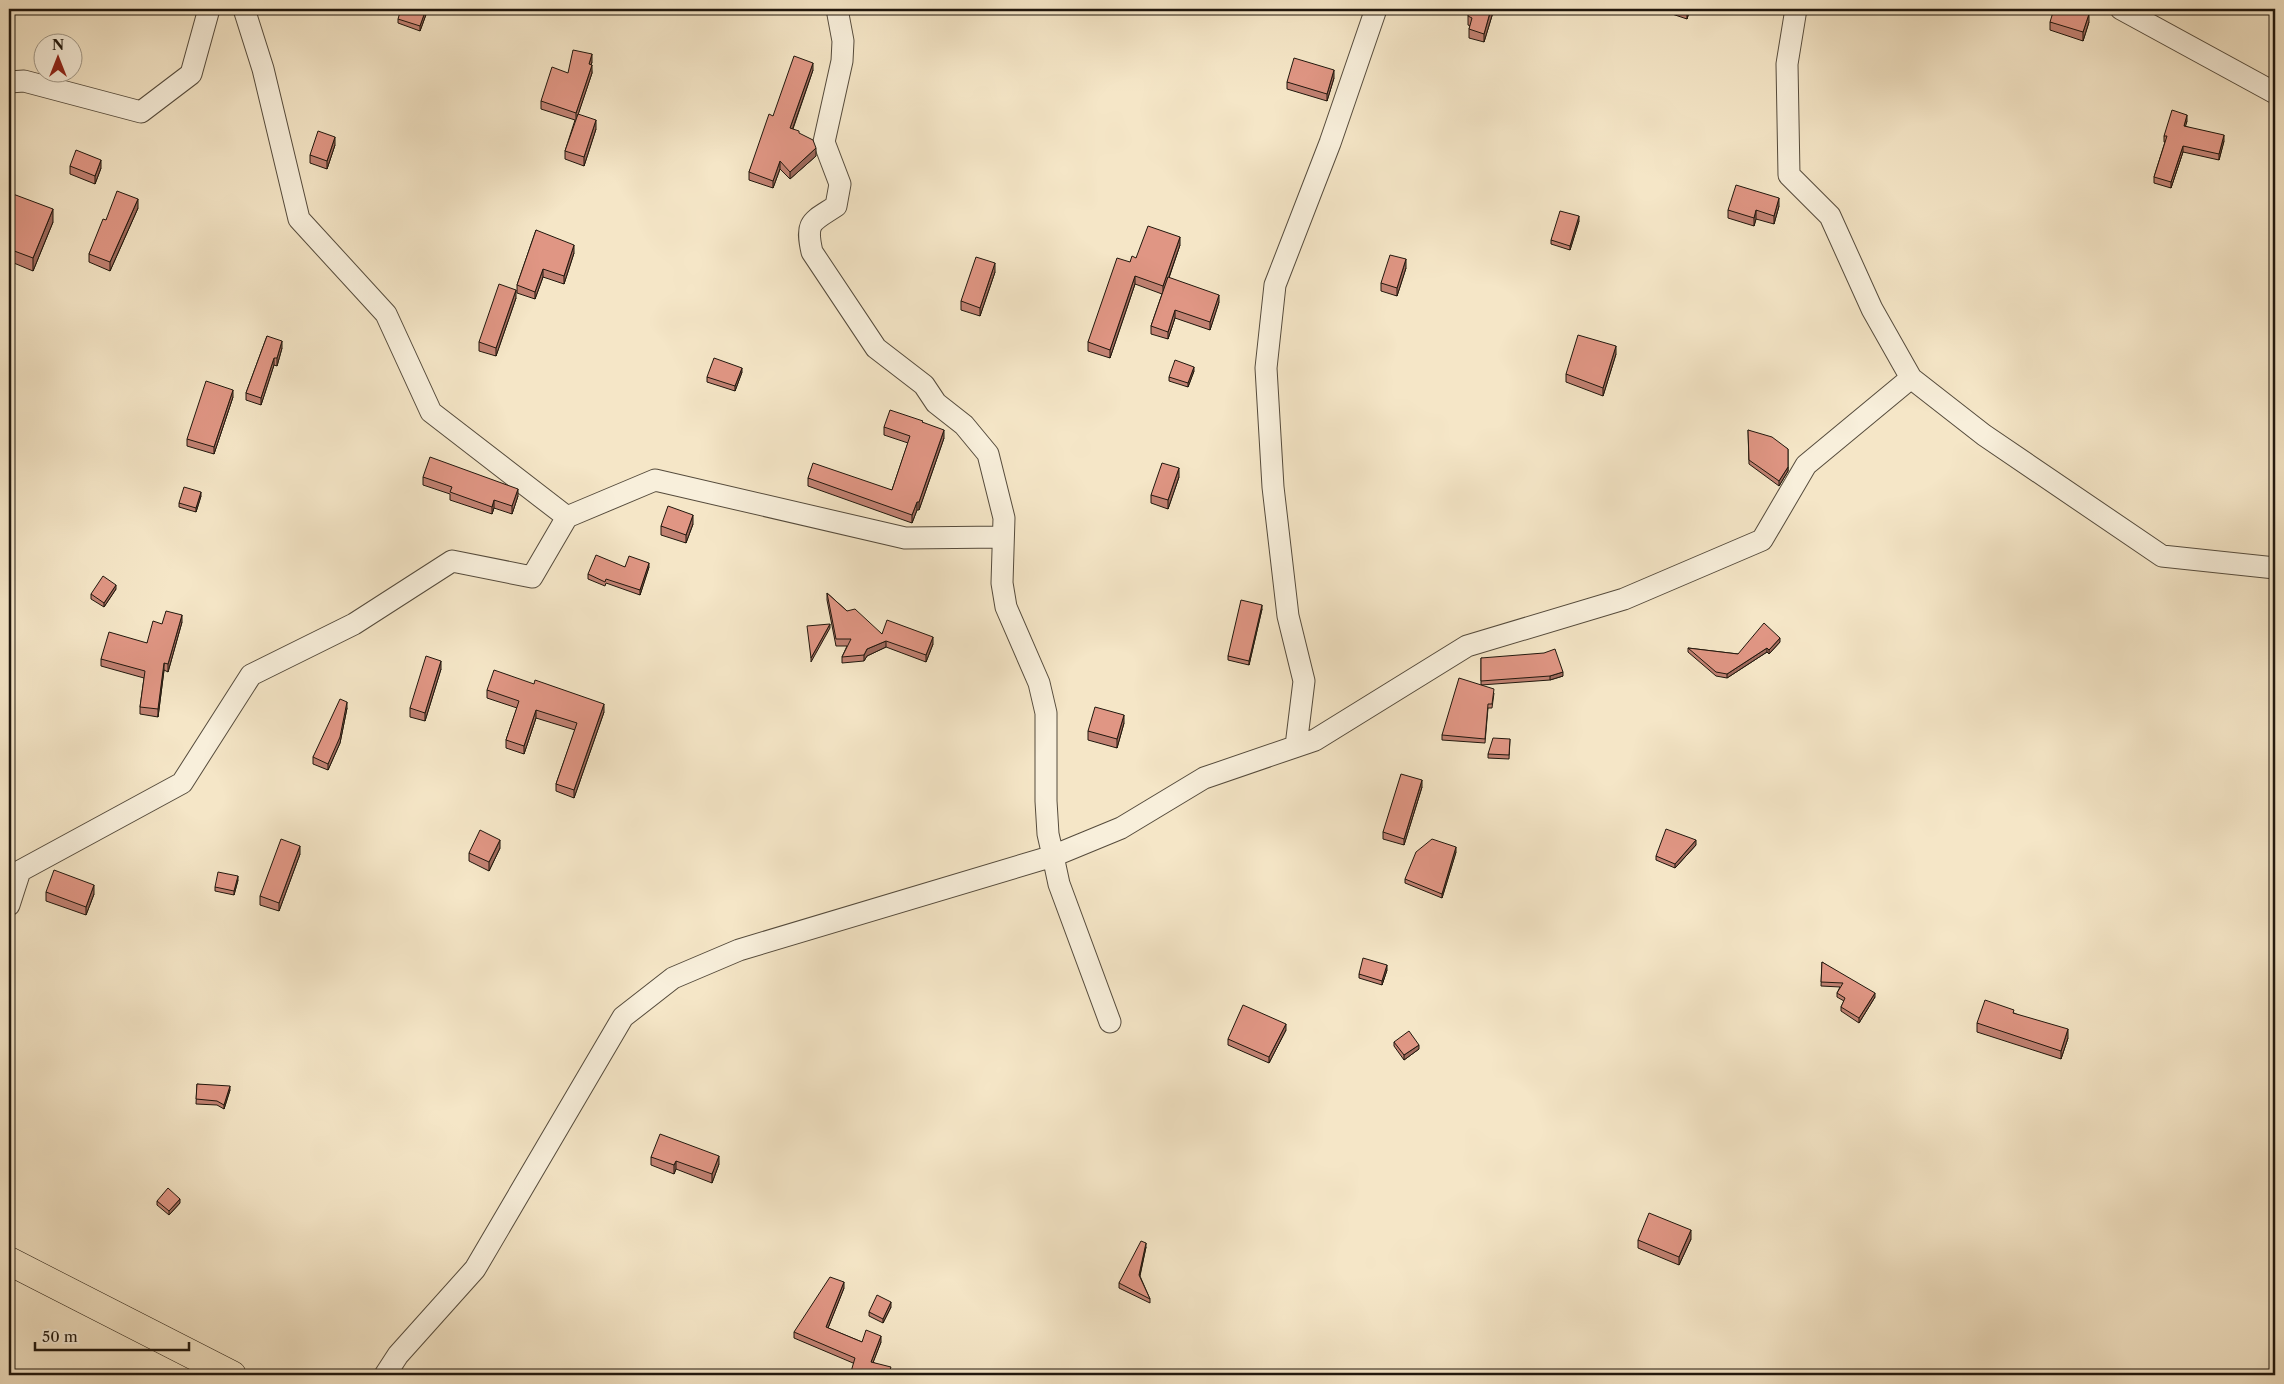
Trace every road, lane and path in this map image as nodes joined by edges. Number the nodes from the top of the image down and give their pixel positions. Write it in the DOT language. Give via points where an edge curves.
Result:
graph roads {
  1 [pos="209,9"];
  2 [pos="244,9"];
  3 [pos="837,9"];
  4 [pos="1376,9"];
  5 [pos="1796,9"];
  6 [pos="2121,9"];
  7 [pos="9,82"];
  8 [pos="2275,93"];
  9 [pos="1911,378"];
  10 [pos="567,517"];
  11 [pos="1003,537"];
  12 [pos="2275,568"];
  13 [pos="1296,746"];
  14 [pos="1053,856"];
  15 [pos="9,904"];
  16 [pos="1110,1022"];
  17 [pos="9,1261"];
  18 [pos="232,1375"];
  19 [pos="385,1375"];
  1 -- 7 [label="street" via="191,74 141,112 24,81"];
  2 -- 10 [label="street" via="263,69 299,219 386,314 431,412"];
  3 -- 11 [label="street" via="843,40 842,61 824,142 840,184 836,206 813,221 807,233 812,252 876,348 924,385 936,403 964,425 988,454 1004,518"];
  4 -- 13 [label="street" via="1330,143 1274,285 1266,368 1273,487 1288,616 1304,681"];
  5 -- 9 [label="street" via="1787,64 1789,175 1830,216 1872,309"];
  6 -- 8 [label="street"];
  9 -- 12 [label="street" via="1984,436 2162,556"];
  9 -- 13 [label="street" via="1806,465 1762,540 1624,599 1467,646 1315,740"];
  10 -- 11 [label="street" via="654,480 905,538"];
  10 -- 15 [label="street" via="532,577 452,561 354,624 251,675 182,783 20,872"];
  11 -- 14 [label="street" via="1002,583 1006,607 1039,684 1046,713 1046,800"];
  13 -- 14 [label="street" via="1204,778 1121,828"];
  14 -- 16 [label="street" via="1059,884"];
  14 -- 19 [label="street" via="739,950 673,978 623,1017 475,1269 398,1355"];
  17 -- 18 [label="highway"];
}
